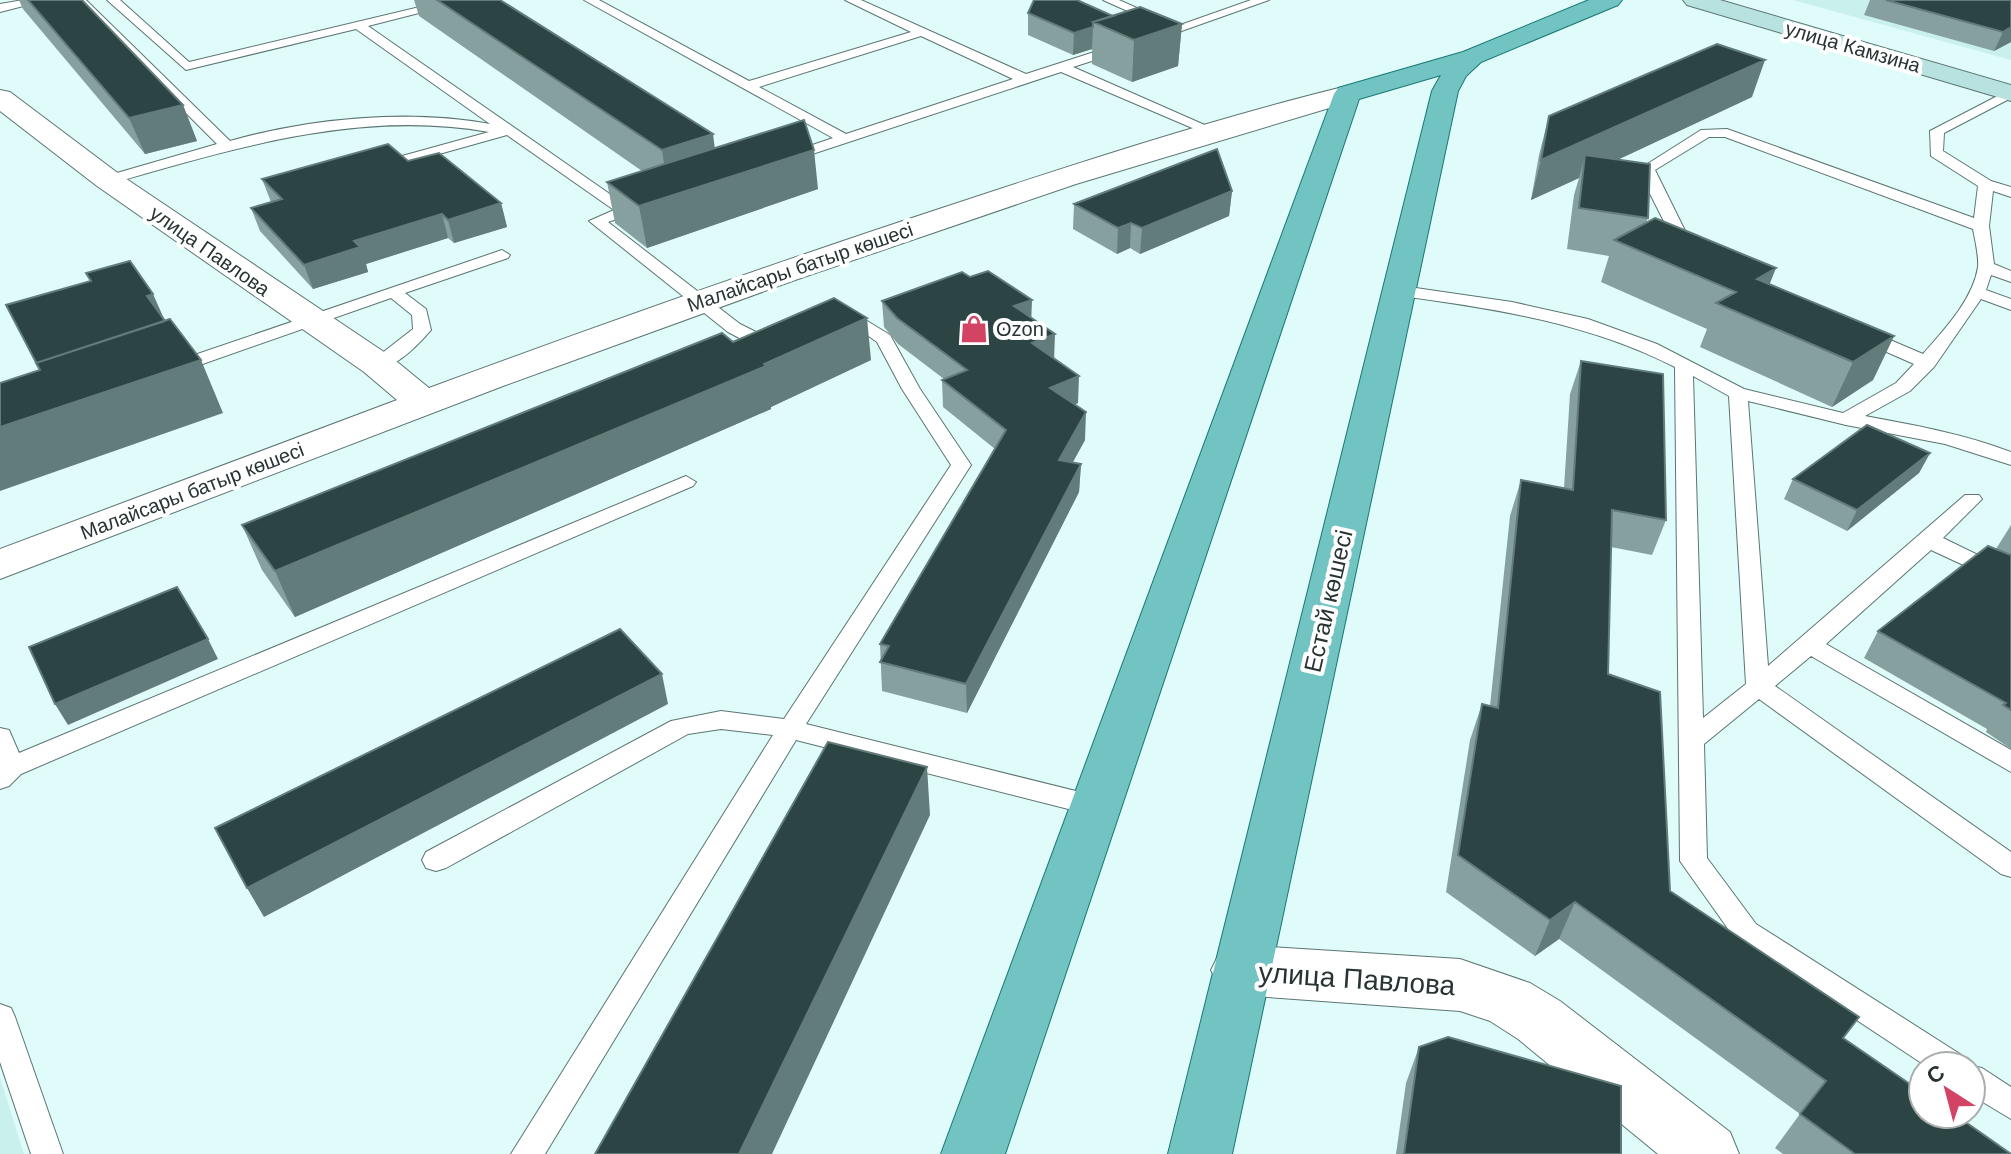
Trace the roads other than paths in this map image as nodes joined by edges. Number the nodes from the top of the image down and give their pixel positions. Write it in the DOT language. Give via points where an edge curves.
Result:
graph roads {
  1 [pos="41,0"];
  2 [pos="79,0"];
  3 [pos="113,0"];
  4 [pos="464,0"];
  5 [pos="590,0"];
  6 [pos="851,0"];
  7 [pos="1109,0"];
  8 [pos="1263,0"];
  9 [pos="1610,0"];
  10 [pos="1695,0"];
  11 [pos="0,8"];
  12 [pos="358,25"];
  13 [pos="1178,28"];
  14 [pos="922,32"];
  15 [pos="1472,57"];
  16 [pos="1061,67"];
  17 [pos="1025,79"];
  18 [pos="748,86"];
  19 [pos="2011,93"];
  20 [pos="1347,94"];
  21 [pos="0,98"];
  22 [pos="1209,130"];
  23 [pos="509,131"];
  24 [pos="845,139"];
  25 [pos="227,146"];
  26 [pos="407,159"];
  27 [pos="771,163"];
  28 [pos="108,180"];
  29 [pos="1986,184"];
  30 [pos="2011,192"];
  31 [pos="654,202"];
  32 [pos="625,211"];
  33 [pos="1981,226"];
  34 [pos="502,255"];
  35 [pos="1703,265"];
  36 [pos="1986,267"];
  37 [pos="2011,277"];
  38 [pos="1402,291"];
  39 [pos="393,292"];
  40 [pos="1977,292"];
  41 [pos="702,301"];
  42 [pos="2011,305"];
  43 [pos="886,311"];
  44 [pos="311,320"];
  45 [pos="859,321"];
  46 [pos="1843,326"];
  47 [pos="819,331"];
  48 [pos="792,337"];
  49 [pos="1928,363"];
  50 [pos="377,364"];
  51 [pos="1684,364"];
  52 [pos="148,377"];
  53 [pos="1738,393"];
  54 [pos="422,402"];
  55 [pos="1846,419"];
  56 [pos="2011,459"];
  57 [pos="686,482"];
  58 [pos="1972,499"];
  59 [pos="1929,540"];
  60 [pos="0,565"];
  61 [pos="2011,580"];
  62 [pos="1810,645"];
  63 [pos="1758,686"];
  64 [pos="790,729"];
  65 [pos="0,737"];
  66 [pos="1691,741"];
  67 [pos="2011,762"];
  68 [pos="6,773"];
  69 [pos="1096,806"];
  70 [pos="436,860"];
  71 [pos="2011,866"];
  72 [pos="1240,970"];
  73 [pos="0,1017"];
  74 [pos="1927,1050"];
  75 [pos="1987,1088"];
  76 [pos="2011,1104"];
  77 [pos="47,1154"];
  78 [pos="527,1154"];
  79 [pos="973,1154"];
  80 [pos="1200,1154"];
  81 [pos="1707,1154"];
  1 -- 11 [label="lane"];
  2 -- 25 [label="lane"];
  3 -- 12 [label="lane" via="186,66"];
  4 -- 12 [label="lane"];
  5 -- 18 [label="lane"];
  6 -- 14 [label="lane"];
  7 -- 13 [label="lane"];
  8 -- 13 [label="lane"];
  9 -- 15 [label="main road, Малайсары батыр көшесі"];
  10 -- 19 [label="main road, улица Камзина"];
  12 -- 23 [label="lane"];
  13 -- 16 [label="lane"];
  14 -- 17 [label="lane"];
  14 -- 18 [label="lane"];
  15 -- 20 [label="main road, Малайсары батыр көшесі"];
  15 -- 38 [label="main road, Естай көшесі" via="1445,91"];
  16 -- 17 [label="lane"];
  16 -- 22 [label="lane"];
  17 -- 24 [label="lane"];
  18 -- 24 [label="lane"];
  19 -- 29 [label="lane" via="1937,131 1936,153"];
  20 -- 22 [label="street, Малайсары батыр көшесі"];
  20 -- 69 [label="main road"];
  21 -- 28 [label="street, улица Павлова"];
  22 -- 41 [label="street, Малайсары батыр көшесі"];
  23 -- 25 [label="lane" via="452,121 365,122"];
  23 -- 26 [label="lane"];
  23 -- 32 [label="lane"];
  24 -- 27 [label="lane"];
  25 -- 28 [label="lane"];
  28 -- 44 [label="street, улица Павлова"];
  29 -- 30 [label="lane"];
  29 -- 33 [label="lane"];
  31 -- 32 [label="lane"];
  32 -- 41 [label="lane" via="597,221"];
  33 -- 35 [label="lane" via="1727,133 1706,133 1648,168 1647,174 1688,253"];
  33 -- 36 [label="lane"];
  34 -- 39 [label="lane"];
  36 -- 37 [label="lane"];
  36 -- 40 [label="lane"];
  38 -- 51 [label="lane" via="1559,315 1646,343"];
  38 -- 72 [label="main road, Естай көшесі"];
  39 -- 44 [label="lane"];
  39 -- 50 [label="lane" via="420,313 422,330"];
  40 -- 42 [label="lane"];
  40 -- 49 [label="lane"];
  41 -- 48 [label="lane" via="751,337"];
  41 -- 54 [label="street, Малайсары батыр көшесі"];
  43 -- 45 [label="lane"];
  44 -- 50 [label="street, улица Павлова"];
  44 -- 52 [label="lane"];
  45 -- 47 [label="lane"];
  45 -- 64 [label="lane" via="884,339 961,465"];
  46 -- 49 [label="lane"];
  49 -- 55 [label="lane" via="1903,387"];
  50 -- 54 [label="street, улица Павлова"];
  51 -- 53 [label="lane"];
  51 -- 66 [label="lane"];
  53 -- 55 [label="lane"];
  53 -- 63 [label="lane"];
  54 -- 60 [label="street, Малайсары батыр көшесі"];
  55 -- 56 [label="lane" via="1916,430"];
  57 -- 68 [label="lane"];
  58 -- 59 [label="lane"];
  59 -- 61 [label="lane"];
  59 -- 62 [label="lane"];
  62 -- 63 [label="lane"];
  62 -- 67 [label="lane"];
  63 -- 66 [label="lane"];
  63 -- 71 [label="lane"];
  64 -- 69 [label="lane"];
  64 -- 70 [label="lane" via="726,718 680,727"];
  64 -- 78 [label="lane"];
  65 -- 68 [label="lane"];
  66 -- 74 [label="lane" via="1694,861 1746,932"];
  69 -- 79 [label="main road"];
  72 -- 80 [label="main road, Естай көшесі"];
  72 -- 81 [label="street, улица Павлова" via="1422,980 1460,985 1509,1001"];
  73 -- 77 [label="lane"];
  75 -- 76 [label="lane"];
}
